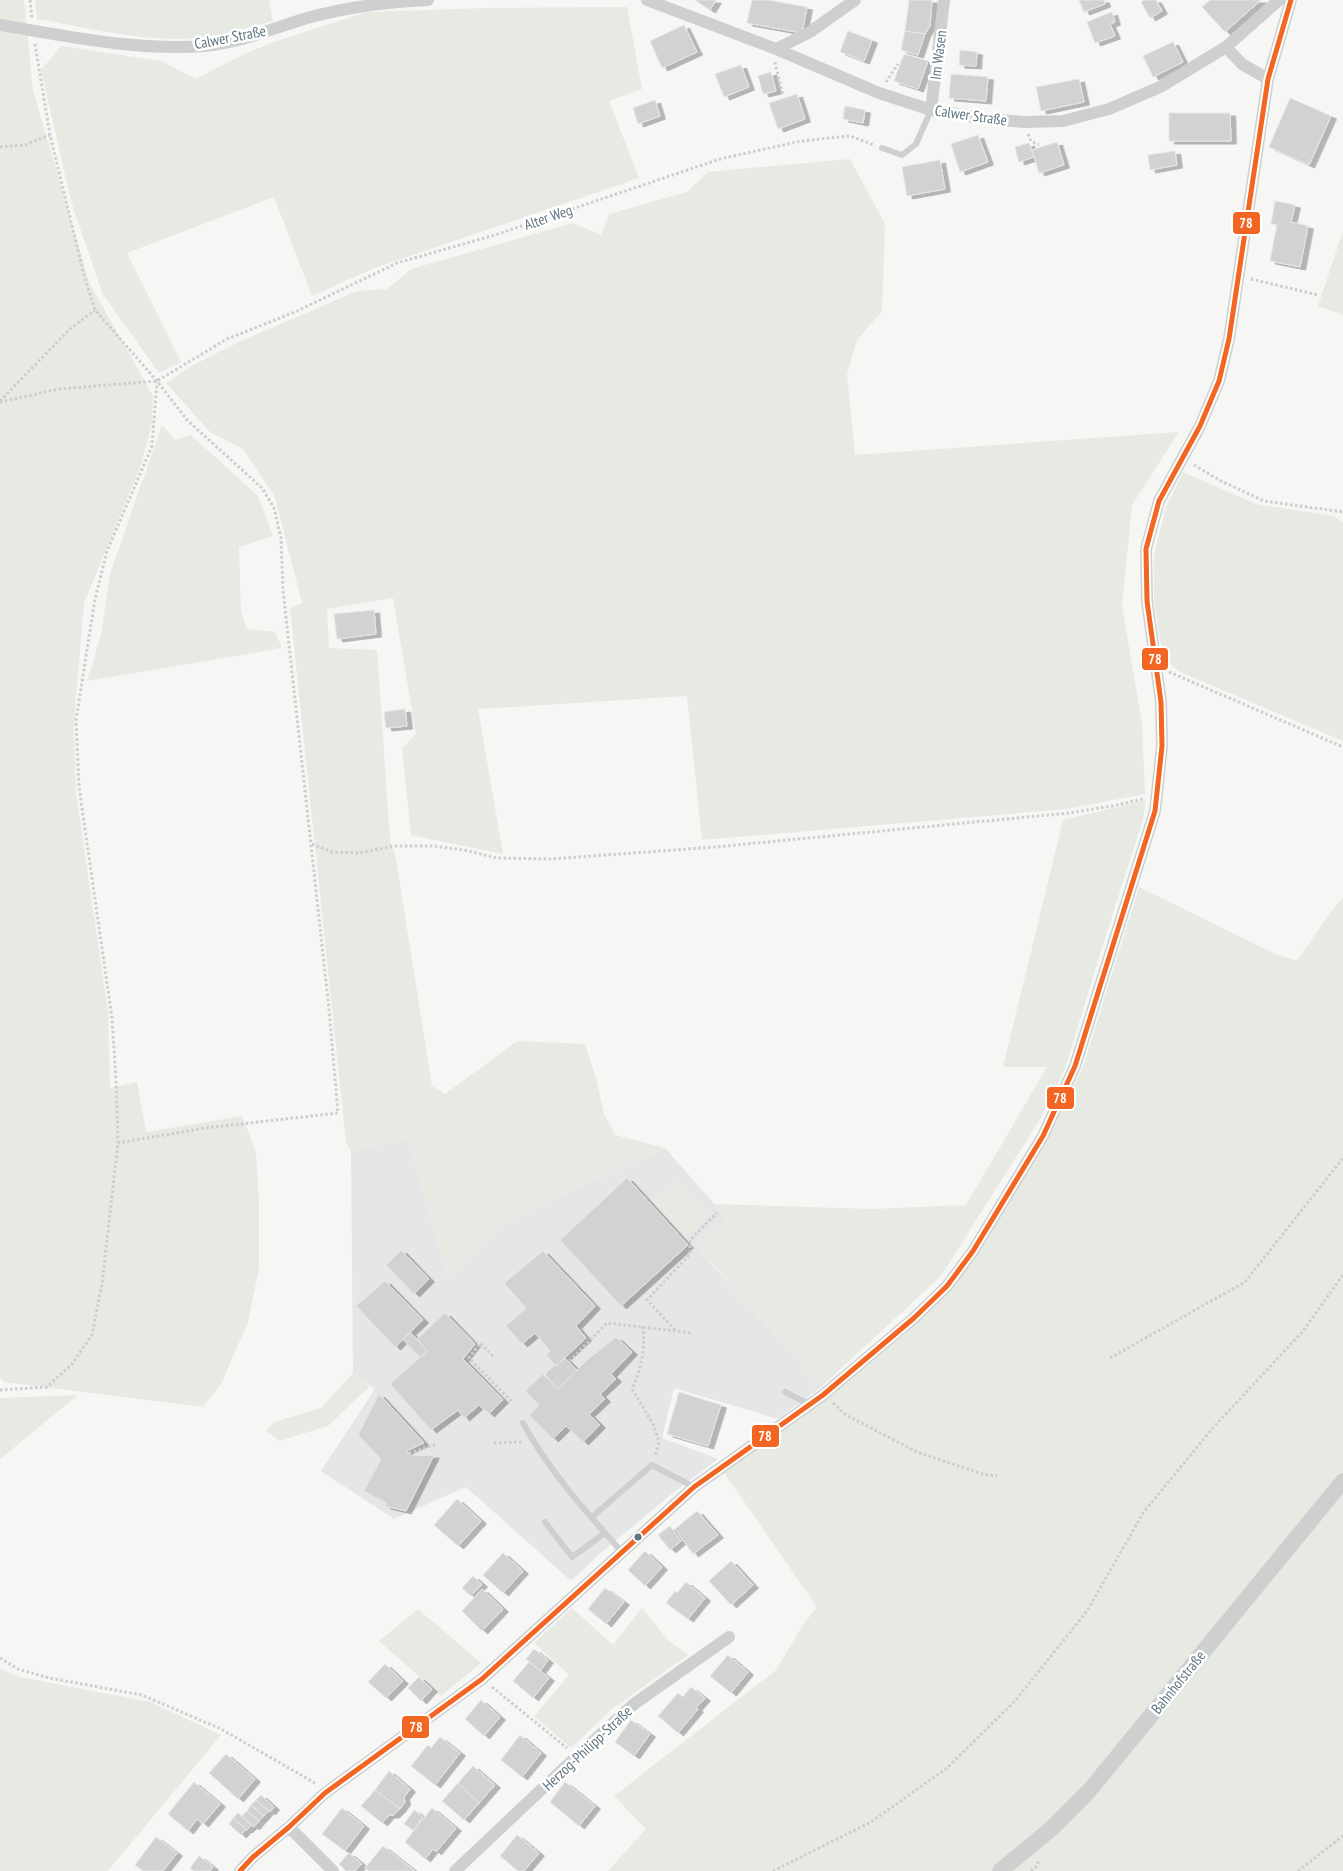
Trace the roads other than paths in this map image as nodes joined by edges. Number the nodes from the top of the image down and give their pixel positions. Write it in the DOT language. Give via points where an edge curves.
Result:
graph roads {
  1 [pos="428,0"];
  2 [pos="647,0"];
  3 [pos="855,0"];
  4 [pos="944,0"];
  5 [pos="1279,0"];
  6 [pos="1291,0"];
  7 [pos="0,25"];
  8 [pos="1226,47"];
  9 [pos="776,48"];
  10 [pos="1268,80"];
  11 [pos="931,110"];
  12 [pos="882,148"];
  13 [pos="785,1392"];
  14 [pos="810,1405"];
  15 [pos="523,1423"];
  16 [pos="1343,1482"];
  17 [pos="694,1487"];
  18 [pos="592,1518"];
  19 [pos="545,1522"];
  20 [pos="605,1533"];
  21 [pos="622,1552"];
  22 [pos="729,1636"];
  23 [pos="289,1827"];
  24 [pos="240,1871"];
  25 [pos="333,1871"];
  26 [pos="455,1871"];
  27 [pos="1000,1871"];
  1 -- 7 [label="street, Calwer Straße" via="358,6 206,46 117,44"];
  2 -- 9 [label="street, Calwer Straße"];
  3 -- 9 [label="street" via="810,32"];
  4 -- 11 [label="street, Im Wasen"];
  5 -- 8 [label="street, Calwer Straße"];
  6 -- 10 [label="street"];
  8 -- 10 [label="street" via="1242,64"];
  8 -- 11 [label="street, Calwer Straße" via="1160,87 1109,109 1063,121 986,119"];
  9 -- 11 [label="street, Calwer Straße" via="879,93"];
  10 -- 14 [label="street" via="1229,339 1219,381 1200,426 1159,501 1146,549 1147,601 1161,702 1162,746 1156,799 1075,1066 1043,1136 973,1251 947,1286 914,1318"];
  11 -- 12 [label="lane" via="916,144 902,155"];
  13 -- 14 [label="lane"];
  14 -- 17 [label="street"];
  15 -- 18 [label="lane" via="533,1442"];
  16 -- 27 [label="street, Bahnhofstraße" via="1089,1791 1051,1829"];
  17 -- 18 [label="lane" via="652,1465"];
  17 -- 21 [label="street"];
  18 -- 20 [label="lane"];
  19 -- 20 [label="lane" via="572,1557"];
  20 -- 21 [label="lane"];
  21 -- 23 [label="street" via="482,1679 325,1793"];
  22 -- 26 [label="street, Herzog-Philipp-Straße" via="634,1704"];
  23 -- 24 [label="street"];
  23 -- 25 [label="street"];
}
